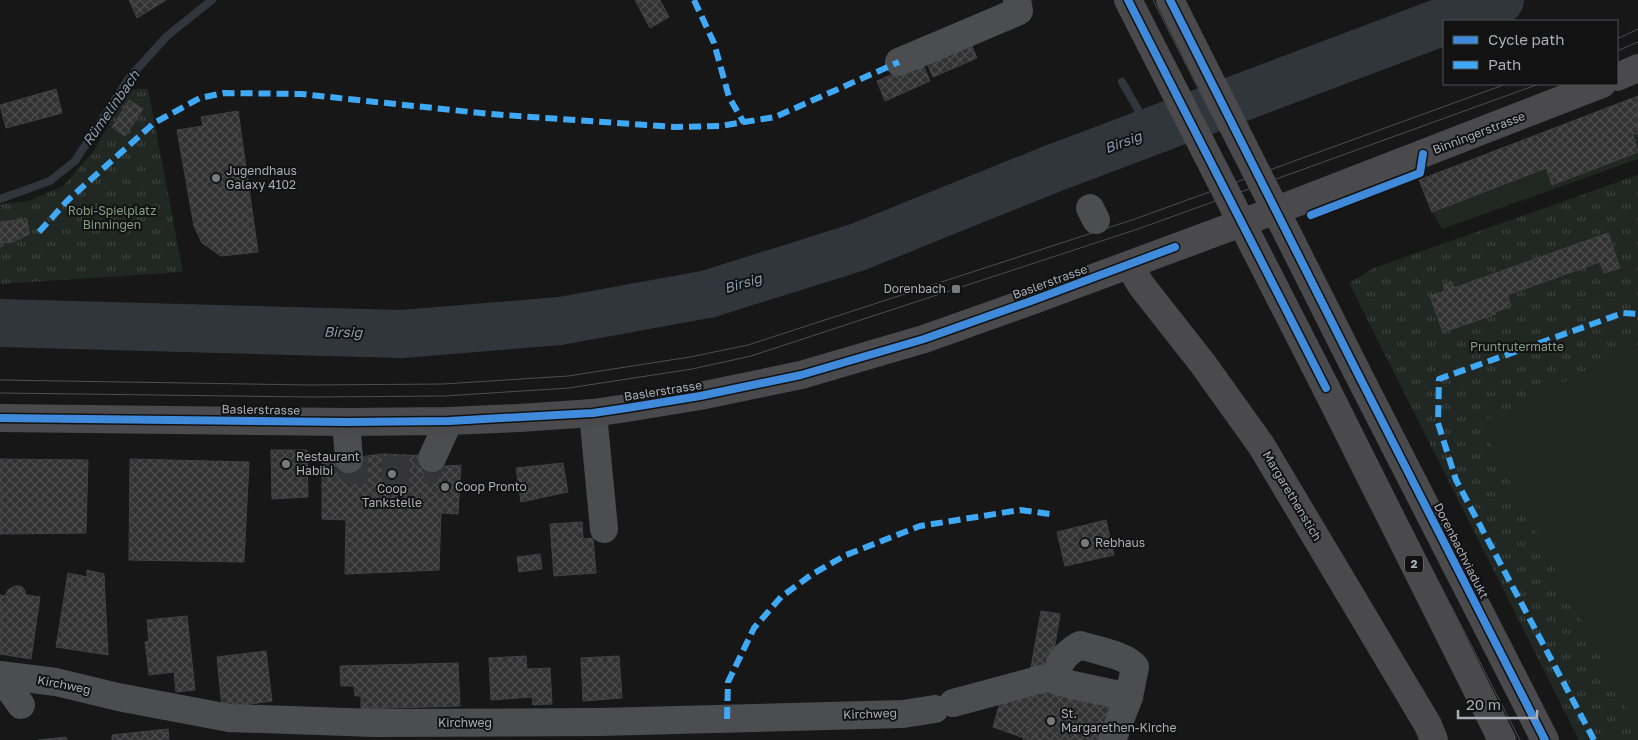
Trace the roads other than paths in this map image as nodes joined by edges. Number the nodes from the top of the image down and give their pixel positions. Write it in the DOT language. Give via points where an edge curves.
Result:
graph roads {
  1 [pos="1128,0"];
  2 [pos="1170,0"];
  3 [pos="1018,5"];
  4 [pos="899,62"];
  5 [pos="1638,68"];
  6 [pos="1618,78"];
  7 [pos="1599,85"];
  8 [pos="1298,202"];
  9 [pos="1129,265"];
  10 [pos="593,413"];
  11 [pos="0,418"];
  12 [pos="449,421"];
  13 [pos="346,422"];
  14 [pos="349,458"];
  15 [pos="432,458"];
  16 [pos="604,529"];
  17 [pos="0,675"];
  18 [pos="1059,682"];
  19 [pos="1129,697"];
  20 [pos="22,705"];
  21 [pos="599,722"];
  22 [pos="284,730"];
  23 [pos="576,740"];
  24 [pos="1112,740"];
  25 [pos="1434,740"];
  26 [pos="1502,740"];
  27 [pos="1545,740"];
  1 -- 26 [label="main road, 2, bridge"];
  2 -- 27 [label="main road, Dorenbachviadukt, bridge"];
  3 -- 4 [label="street"];
  5 -- 6 [label="main road"];
  7 -- 8 [label="main road, Binningerstrasse"];
  8 -- 9 [label="main road, Baslerstrasse"];
  9 -- 10 [label="main road, Baslerstrasse" via="924,339 801,375 700,396"];
  9 -- 25 [label="main road, Margarethenstich" via="1261,445"];
  10 -- 12 [label="main road, Baslerstrasse"];
  10 -- 16 [label="street"];
  11 -- 13 [label="main road, Baslerstrasse"];
  12 -- 13 [label="main road, Baslerstrasse"];
  12 -- 15 [label="street"];
  13 -- 14 [label="street"];
  17 -- 20 [label="street"];
  17 -- 22 [label="street, Kirchweg" via="56,682"];
  18 -- 19 [label="street, Kirchweg"];
  18 -- 19 [label="street" via="1057,670 1063,657 1080,645 1132,662 1135,667"];
  18 -- 21 [label="street, Kirchweg" via="1049,677 903,714"];
  19 -- 24 [label="street"];
  21 -- 22 [label="street, Kirchweg" via="375,723"];
  21 -- 23 [label="street"];
}
